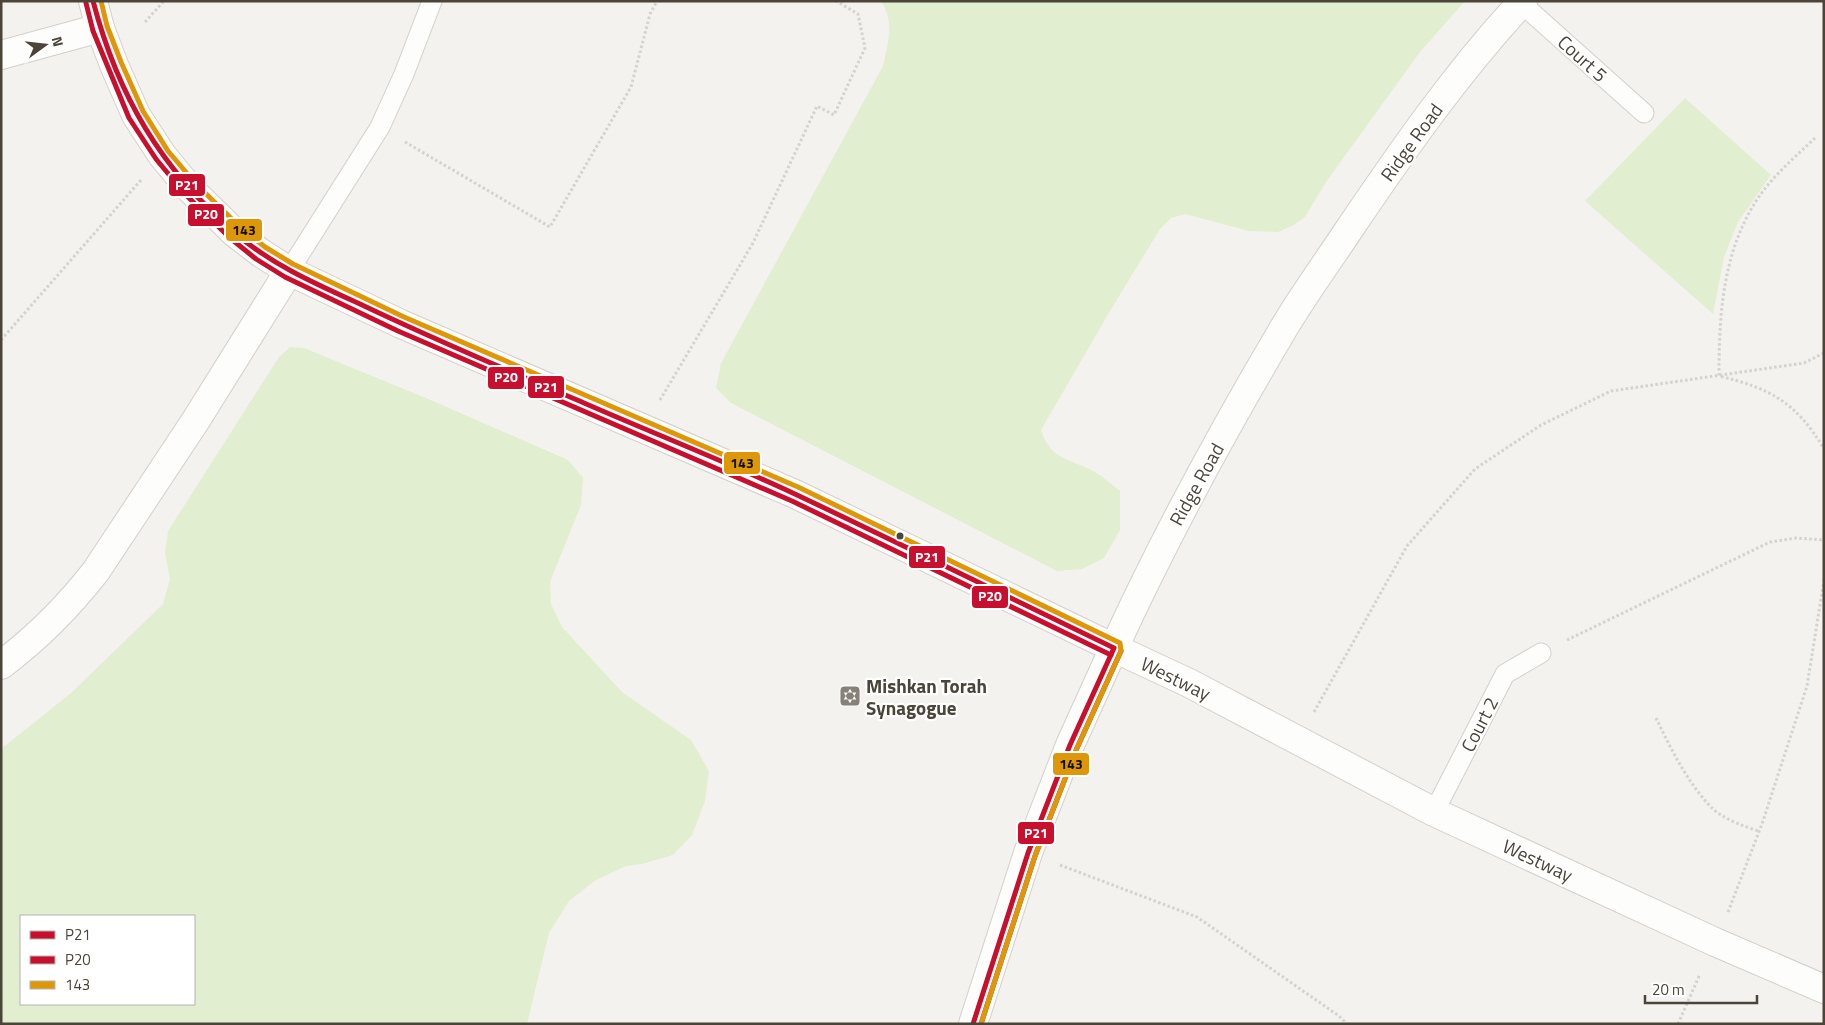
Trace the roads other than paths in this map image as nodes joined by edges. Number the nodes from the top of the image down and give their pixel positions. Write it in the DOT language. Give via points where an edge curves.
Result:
graph roads {
  1 [pos="93,1"];
  2 [pos="432,1"];
  3 [pos="1522,2"];
  4 [pos="100,28"];
  5 [pos="1,55"];
  6 [pos="1644,113"];
  7 [pos="289,271"];
  8 [pos="1114,648"];
  9 [pos="1541,653"];
  10 [pos="1,666"];
  11 [pos="1434,812"];
  12 [pos="1824,989"];
  13 [pos="973,1024"];
  1 -- 4 [label="street, Westway"];
  2 -- 7 [label="lane" via="380,127"];
  3 -- 6 [label="lane, Court 5"];
  3 -- 8 [label="street, Ridge Road" via="1458,77 1402,151 1283,329 1194,486"];
  4 -- 5 [label="street"];
  4 -- 7 [label="street, Westway" via="136,115 162,155 190,189 235,233"];
  7 -- 8 [label="street, Westway" via="401,324 795,494"];
  7 -- 10 [label="street" via="196,420 80,592 45,629"];
  8 -- 11 [label="street, Westway" via="1189,683"];
  8 -- 13 [label="street, Ridge Road" via="1070,745 1028,853"];
  9 -- 11 [label="lane, Court 2" via="1505,674"];
  11 -- 12 [label="street, Westway"];
}
